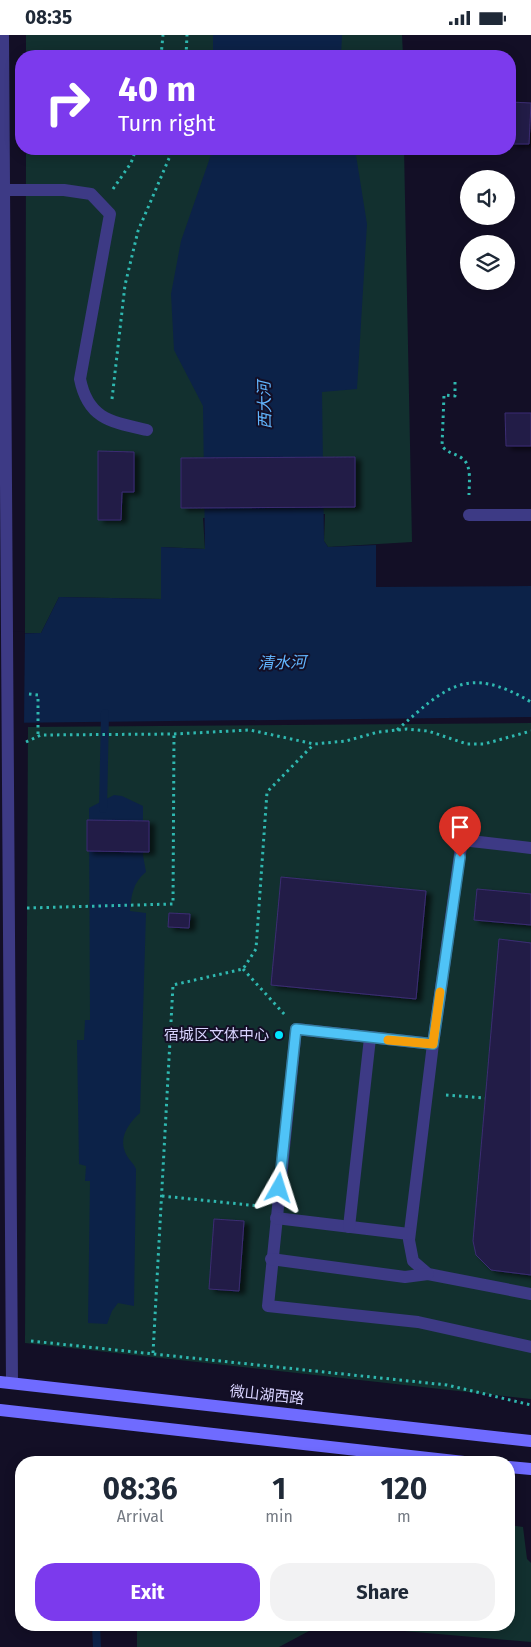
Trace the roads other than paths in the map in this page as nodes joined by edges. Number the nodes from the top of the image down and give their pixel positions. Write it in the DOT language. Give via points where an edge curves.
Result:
graph roads {
  1 [pos="3,35"];
  2 [pos="2,190"];
  3 [pos="146,430"];
  4 [pos="469,515"];
  5 [pos="531,515"];
  6 [pos="531,848"];
  7 [pos="370,1037"];
  8 [pos="433,1044"];
  9 [pos="276,1213"];
  10 [pos="350,1227"];
  11 [pos="409,1234"];
  12 [pos="272,1259"];
  13 [pos="428,1274"];
  14 [pos="531,1294"];
  15 [pos="531,1347"];
  16 [pos="6,1383"];
  17 [pos="0,1410"];
  18 [pos="531,1441"];
  19 [pos="411,1456"];
  20 [pos="515,1468"];
  21 [pos="531,1469"];
  1 -- 2 [label="lane"];
  2 -- 3 [label="lane" via="64,189 91,195 110,214 80,379 83,395 91,409 110,422"];
  2 -- 16 [label="lane" via="12,1339"];
  4 -- 5 [label="lane"];
  6 -- 8 [label="lane" via="462,840"];
  7 -- 8 [label="lane"];
  7 -- 9 [label="lane" via="296,1029"];
  7 -- 10 [label="lane"];
  8 -- 11 [label="lane"];
  9 -- 10 [label="lane"];
  9 -- 12 [label="lane"];
  10 -- 11 [label="lane"];
  11 -- 13 [label="lane" via="413,1261"];
  12 -- 13 [label="lane" via="405,1277"];
  12 -- 15 [label="lane" via="268,1305 418,1322"];
  13 -- 14 [label="lane"];
  16 -- 18 [label="street, 微山湖西路"];
  17 -- 19 [label="street"];
  20 -- 21 [label="street"];
}
